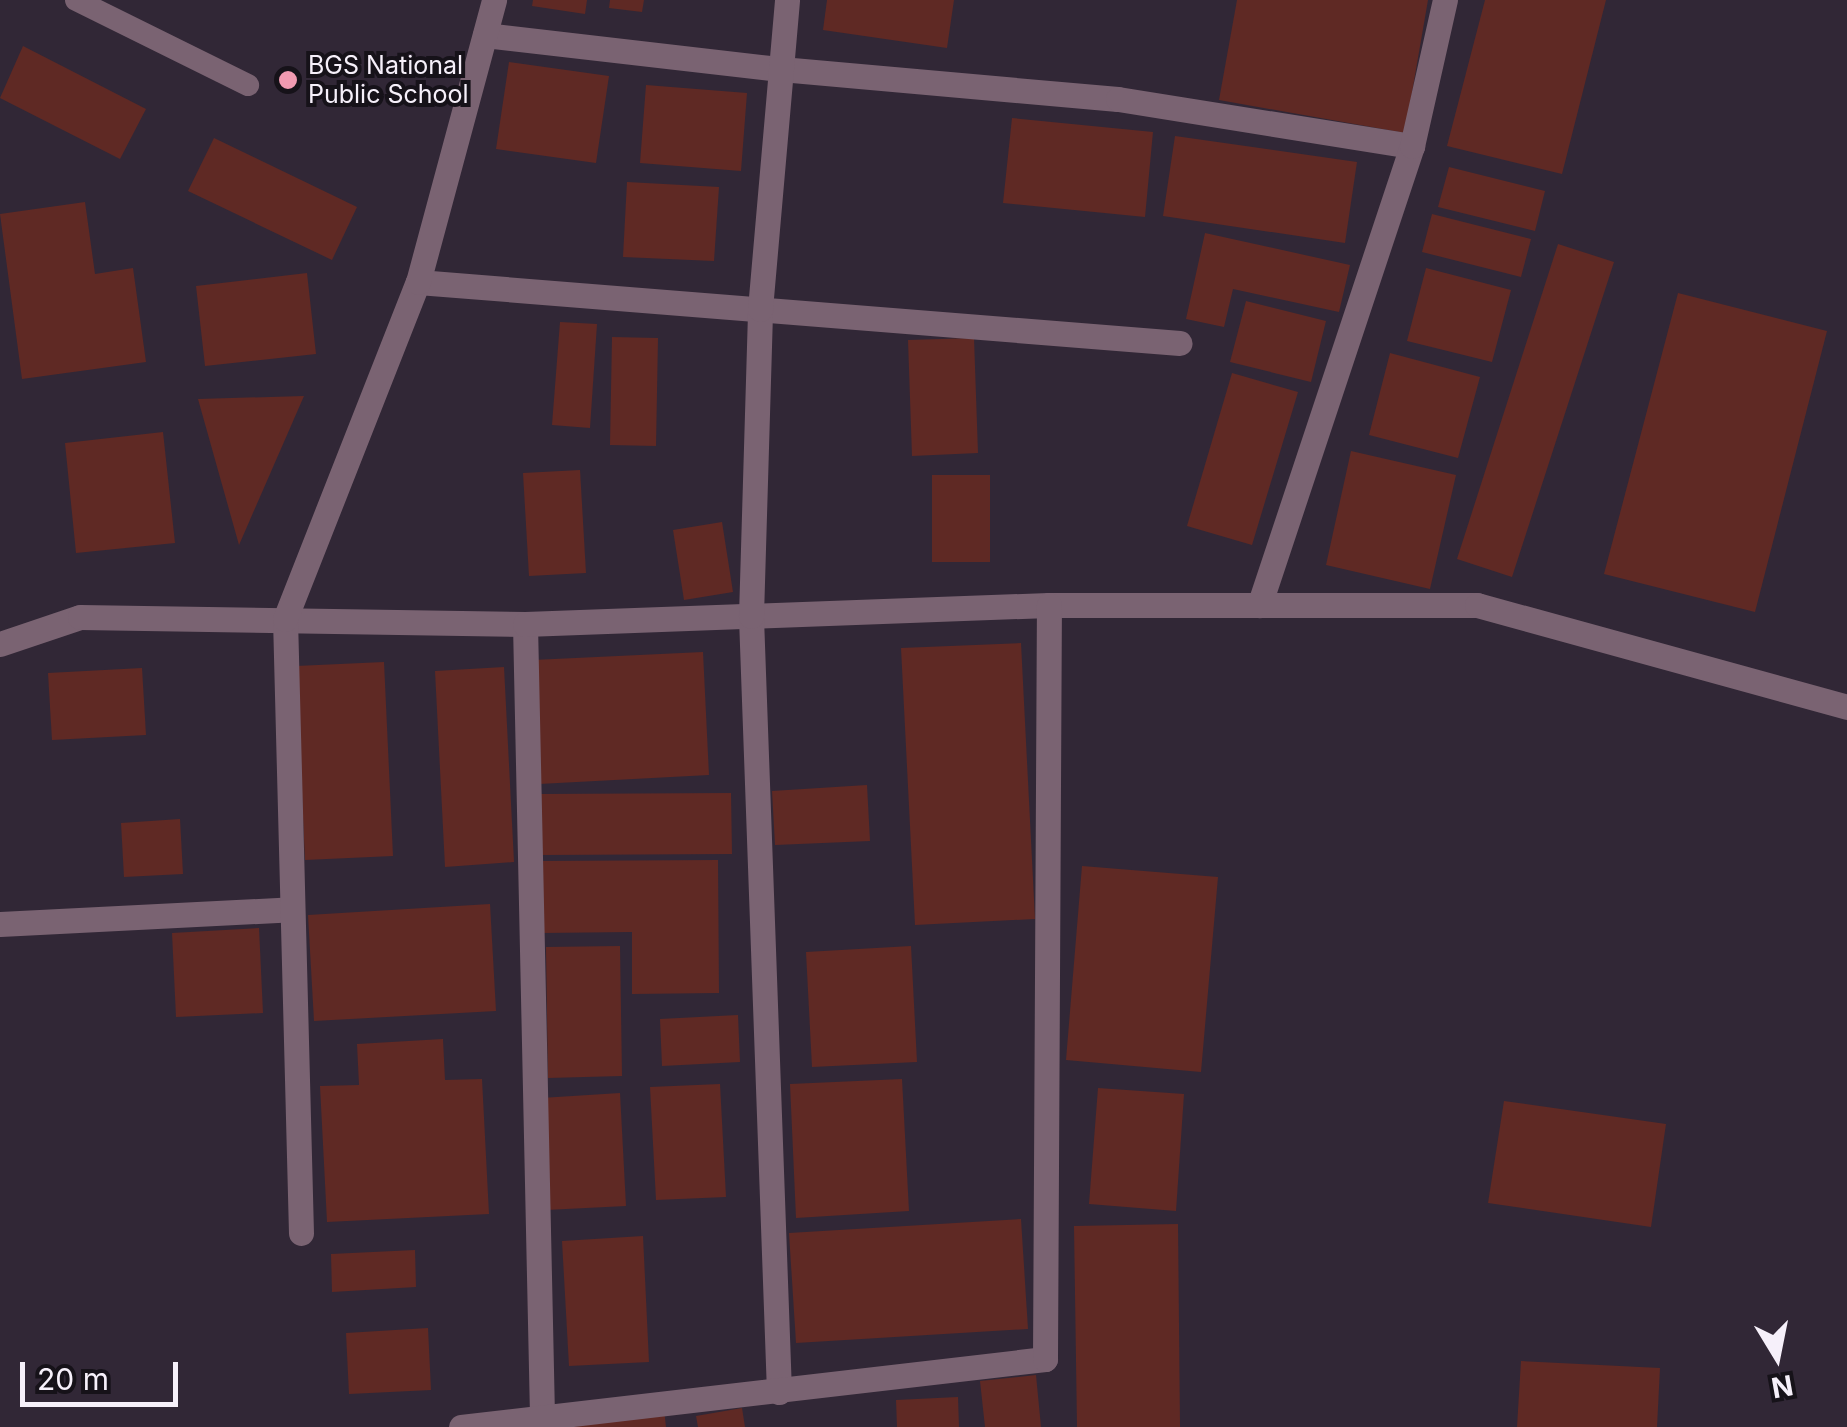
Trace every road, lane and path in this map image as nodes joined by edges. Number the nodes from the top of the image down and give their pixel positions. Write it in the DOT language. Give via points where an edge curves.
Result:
graph roads {
  1 [pos="76,0"];
  2 [pos="494,0"];
  3 [pos="788,0"];
  4 [pos="1444,0"];
  5 [pos="485,35"];
  6 [pos="781,68"];
  7 [pos="248,85"];
  8 [pos="1412,146"];
  9 [pos="418,282"];
  10 [pos="760,309"];
  11 [pos="1180,342"];
  12 [pos="1260,604"];
  13 [pos="1049,605"];
  14 [pos="751,616"];
  15 [pos="284,619"];
  16 [pos="525,624"];
  17 [pos="0,644"];
  18 [pos="1847,707"];
  19 [pos="292,909"];
  20 [pos="0,924"];
  21 [pos="300,1233"];
  22 [pos="779,1392"];
  23 [pos="542,1418"];
  24 [pos="462,1427"];
  1 -- 7 [label="lane"];
  2 -- 5 [label="street"];
  3 -- 6 [label="street"];
  4 -- 8 [label="street"];
  5 -- 6 [label="street"];
  5 -- 9 [label="street"];
  6 -- 8 [label="street" via="1118,99"];
  6 -- 10 [label="street"];
  8 -- 12 [label="street"];
  9 -- 10 [label="street"];
  9 -- 15 [label="street"];
  10 -- 11 [label="street"];
  10 -- 14 [label="street"];
  12 -- 13 [label="street"];
  12 -- 18 [label="street" via="1477,605"];
  13 -- 14 [label="street"];
  13 -- 22 [label="street" via="1045,1359"];
  14 -- 16 [label="street"];
  14 -- 22 [label="street"];
  15 -- 16 [label="street"];
  15 -- 17 [label="street" via="80,616"];
  15 -- 19 [label="street"];
  16 -- 23 [label="street"];
  19 -- 20 [label="street"];
  19 -- 21 [label="street"];
  22 -- 23 [label="street"];
  23 -- 24 [label="street"];
}
